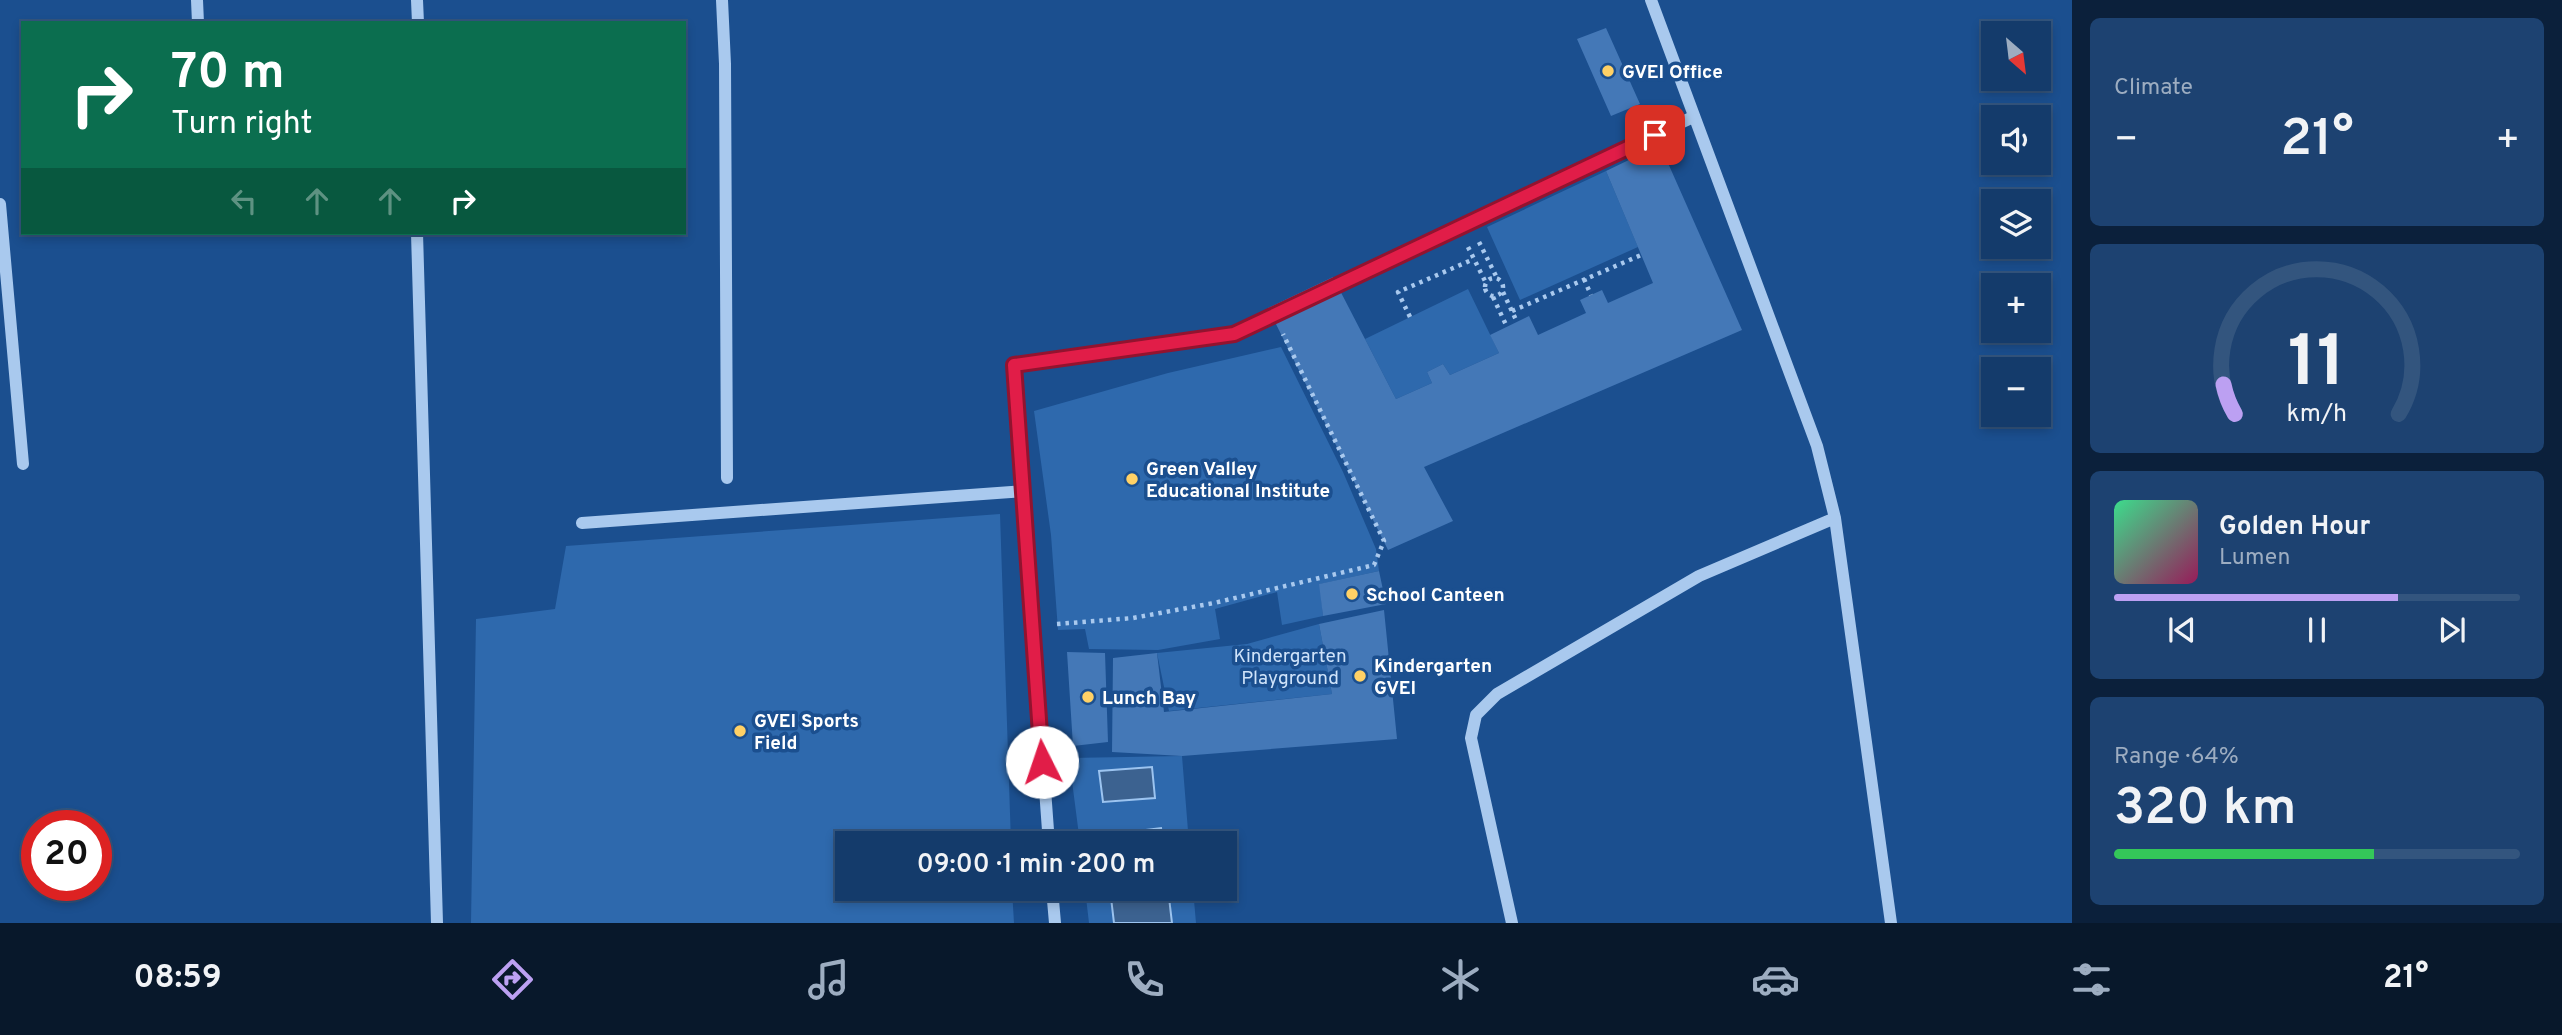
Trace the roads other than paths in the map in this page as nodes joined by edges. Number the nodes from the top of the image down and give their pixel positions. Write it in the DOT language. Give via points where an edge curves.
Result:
graph roads {
  1 [pos="197,0"];
  2 [pos="417,0"];
  3 [pos="722,0"];
  4 [pos="1651,0"];
  5 [pos="198,21"];
  6 [pos="418,21"];
  7 [pos="1693,117"];
  8 [pos="0,204"];
  9 [pos="417,235"];
  10 [pos="23,464"];
  11 [pos="727,478"];
  12 [pos="1024,491"];
  13 [pos="1836,518"];
  14 [pos="582,523"];
  15 [pos="1048,831"];
  16 [pos="1053,901"];
  17 [pos="437,923"];
  18 [pos="1055,923"];
  19 [pos="1512,923"];
  20 [pos="1891,923"];
  1 -- 5 [label="street"];
  2 -- 6 [label="street"];
  3 -- 11 [label="street"];
  4 -- 7 [label="street"];
  7 -- 12 [label="street" via="1234,334 1014,365"];
  7 -- 13 [label="street" via="1817,446"];
  8 -- 10 [label="street"];
  9 -- 17 [label="street"];
  12 -- 14 [label="street"];
  12 -- 15 [label="street"];
  13 -- 19 [label="street" via="1699,576 1497,694 1476,715 1471,737"];
  13 -- 20 [label="street"];
  16 -- 18 [label="street"];
}
